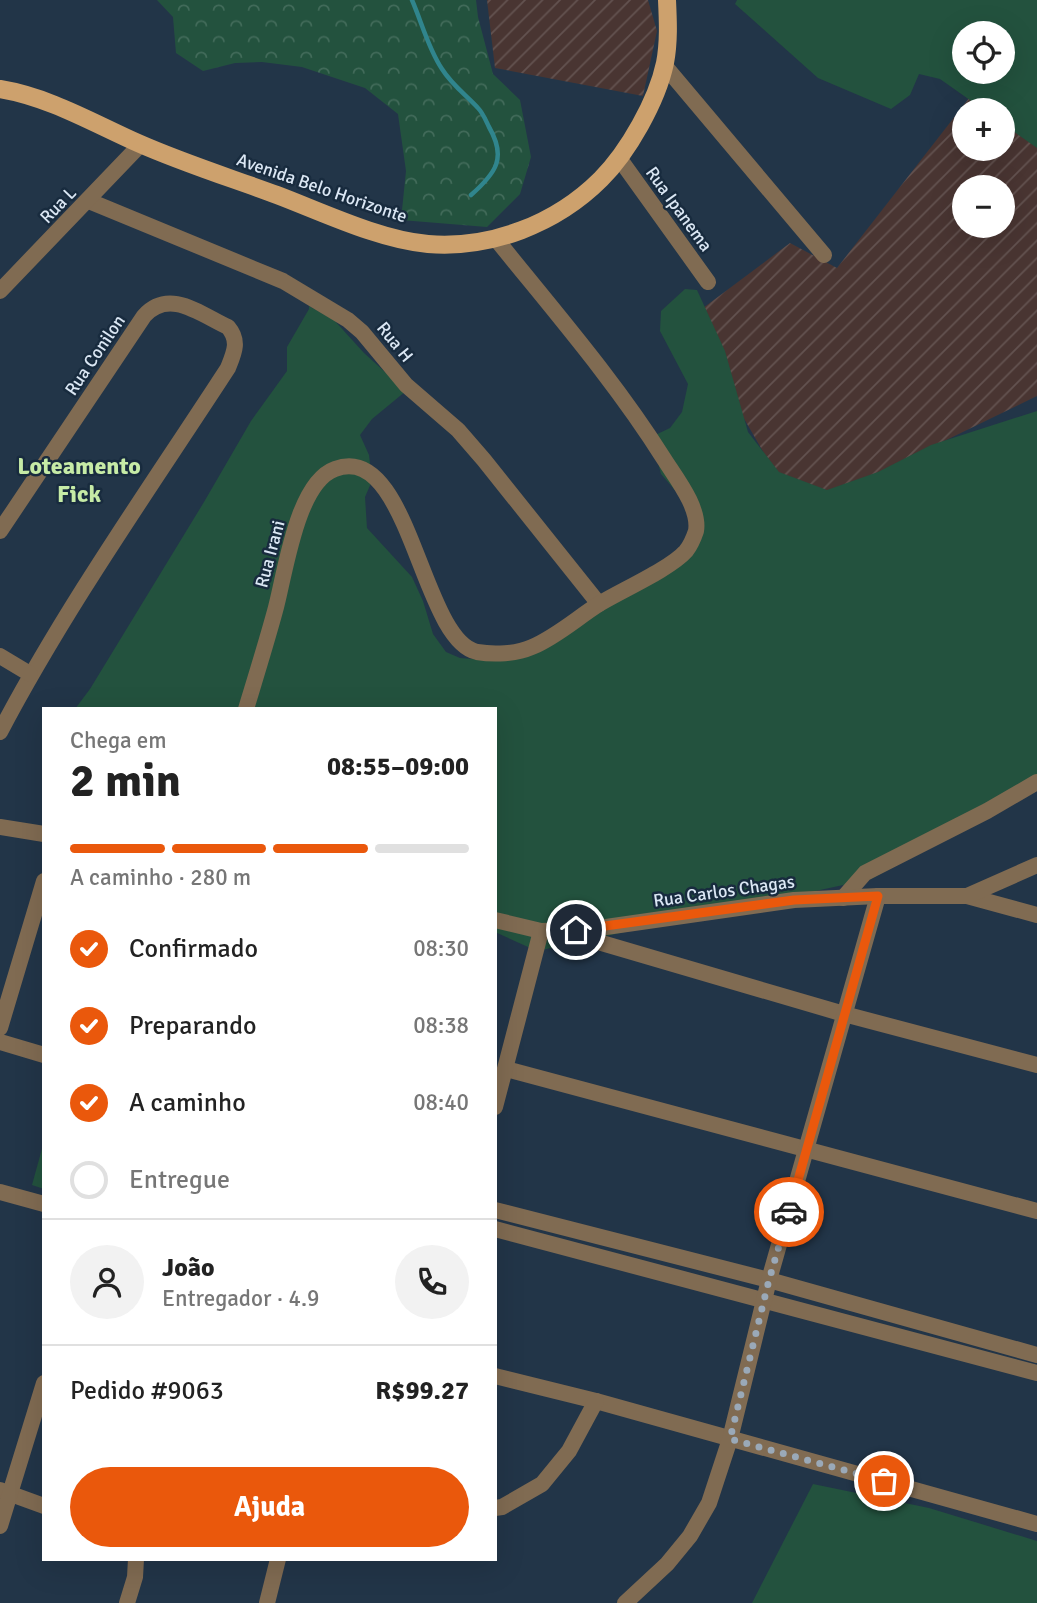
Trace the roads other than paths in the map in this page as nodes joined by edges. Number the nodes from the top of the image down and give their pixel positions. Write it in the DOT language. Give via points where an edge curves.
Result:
graph roads {
  1 [pos="667,0"];
  2 [pos="664,65"];
  3 [pos="0,89"];
  4 [pos="141,144"];
  5 [pos="619,158"];
  6 [pos="89,201"];
  7 [pos="496,239"];
  8 [pos="824,255"];
  9 [pos="708,282"];
  10 [pos="0,291"];
  11 [pos="0,531"];
  12 [pos="599,604"];
  13 [pos="0,656"];
  14 [pos="30,674"];
  15 [pos="247,707"];
  16 [pos="0,732"];
  17 [pos="1037,782"];
  18 [pos="0,827"];
  19 [pos="42,834"];
  20 [pos="1037,865"];
  21 [pos="42,888"];
  22 [pos="878,896"];
  23 [pos="967,896"];
  24 [pos="843,898"];
  25 [pos="1037,915"];
  26 [pos="497,920"];
  27 [pos="541,931"];
  28 [pos="560,931"];
  29 [pos="844,1014"];
  30 [pos="0,1028"];
  31 [pos="0,1042"];
  32 [pos="42,1054"];
  33 [pos="1037,1065"];
  34 [pos="506,1069"];
  35 [pos="497,1100"];
  36 [pos="808,1149"];
  37 [pos="0,1192"];
  38 [pos="42,1203"];
  39 [pos="497,1211"];
  40 [pos="1037,1211"];
  41 [pos="497,1230"];
  42 [pos="769,1280"];
  43 [pos="764,1300"];
  44 [pos="1037,1355"];
  45 [pos="1037,1373"];
  46 [pos="497,1376"];
  47 [pos="42,1389"];
  48 [pos="596,1401"];
  49 [pos="730,1439"];
  50 [pos="5,1492"];
  51 [pos="42,1505"];
  52 [pos="497,1508"];
  53 [pos="1037,1524"];
  54 [pos="0,1526"];
  55 [pos="136,1561"];
  56 [pos="146,1561"];
  57 [pos="278,1561"];
  58 [pos="135,1577"];
  59 [pos="127,1603"];
  60 [pos="267,1603"];
  61 [pos="625,1603"];
  1 -- 2 [label="main road, Avenida Belo Horizonte"];
  2 -- 5 [label="main road, Avenida Belo Horizonte" via="652,99"];
  2 -- 8 [label="street"];
  3 -- 4 [label="main road, Avenida Belo Horizonte" via="48,102"];
  4 -- 6 [label="street, Rua L"];
  4 -- 7 [label="main road, Avenida Belo Horizonte" via="404,239 427,244"];
  5 -- 7 [label="main road, Avenida Belo Horizonte" via="591,189 555,214"];
  5 -- 9 [label="street, Rua Ipanema"];
  6 -- 10 [label="street, Rua L"];
  6 -- 12 [label="street, Rua H" via="283,281 348,320 406,385 458,430"];
  7 -- 12 [label="street" via="599,367 664,458 692,507 696,531 687,551"];
  11 -- 14 [label="street, Rua Conilon" via="153,306 176,303 233,332 236,344 228,368"];
  12 -- 15 [label="street, Rua Irani" via="533,646 491,654 464,647 446,621 381,482 358,469 338,468 322,478 304,504"];
  13 -- 14 [label="street"];
  14 -- 16 [label="street"];
  17 -- 24 [label="street" via="865,873"];
  18 -- 19 [label="street"];
  20 -- 23 [label="street, Rua Carlos Chagas"];
  21 -- 30 [label="street"];
  22 -- 23 [label="street, Rua Carlos Chagas"];
  22 -- 24 [label="street, Rua Carlos Chagas"];
  22 -- 29 [label="street"];
  23 -- 25 [label="street"];
  24 -- 28 [label="street, Rua Carlos Chagas" via="794,900"];
  26 -- 27 [label="street, Rua Carlos Chagas"];
  27 -- 28 [label="street, Rua Carlos Chagas"];
  27 -- 34 [label="street"];
  28 -- 29 [label="street"];
  29 -- 33 [label="street"];
  29 -- 36 [label="street"];
  31 -- 32 [label="street"];
  34 -- 35 [label="street"];
  34 -- 36 [label="street"];
  36 -- 40 [label="street"];
  36 -- 42 [label="street"];
  37 -- 38 [label="street"];
  39 -- 42 [label="street"];
  41 -- 43 [label="street"];
  42 -- 43 [label="street"];
  42 -- 44 [label="street"];
  43 -- 45 [label="street"];
  43 -- 49 [label="street"];
  46 -- 48 [label="street"];
  47 -- 50 [label="street"];
  48 -- 49 [label="street"];
  48 -- 52 [label="street" via="569,1451 542,1484"];
  49 -- 53 [label="street"];
  49 -- 61 [label="street" via="709,1503 690,1536"];
  50 -- 51 [label="street"];
  50 -- 54 [label="street"];
  55 -- 58 [label="street"];
  56 -- 58 [label="street"];
  57 -- 60 [label="street"];
  58 -- 59 [label="street"];
}
